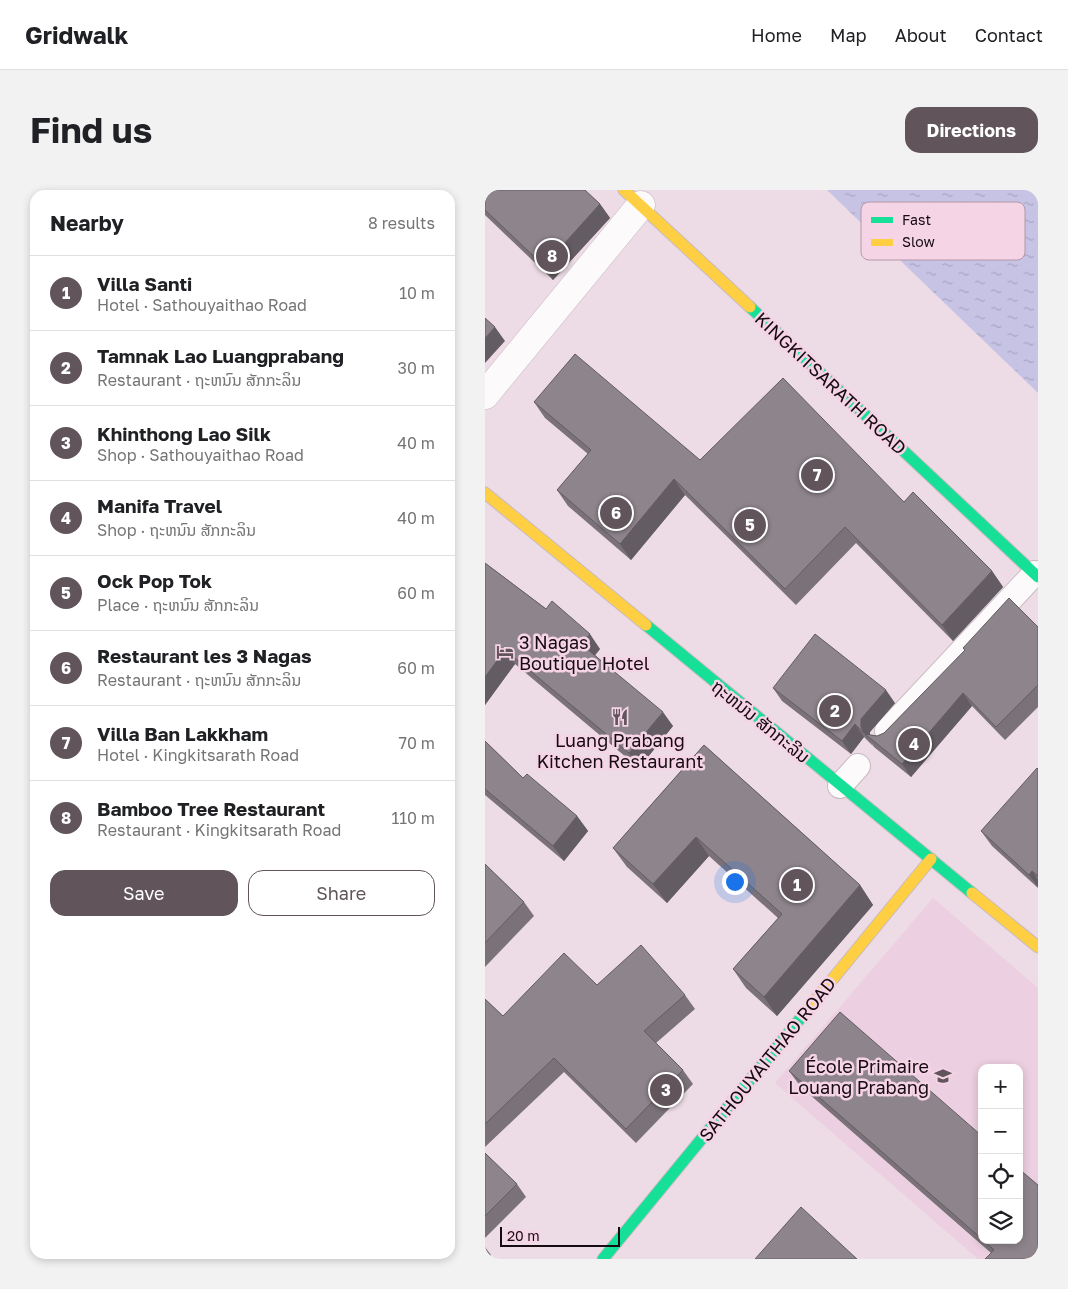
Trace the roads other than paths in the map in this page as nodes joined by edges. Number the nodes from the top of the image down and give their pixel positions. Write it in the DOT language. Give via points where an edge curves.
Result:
graph roads {
  1 [pos="633,197"];
  2 [pos="485,395"];
  3 [pos="485,494"];
  4 [pos="1036,575"];
  5 [pos="883,736"];
  6 [pos="857,766"];
  7 [pos="840,786"];
  8 [pos="931,859"];
  9 [pos="1038,947"];
  10 [pos="603,1259"];
  1 -- 2 [label="street"];
  1 -- 4 [label="street, KINGKITSARATH ROAD"];
  3 -- 7 [label="street, ຖະຫນົນ ສັກກະລິນ"];
  4 -- 5 [label="lane"];
  6 -- 7 [label="lane"];
  7 -- 8 [label="street, ຖະຫນົນ ສັກກະລິນ"];
  8 -- 9 [label="street, ຖະຫນົນ ສັກກະລິນ"];
  8 -- 10 [label="street, SATHOUYAITHAO ROAD"];
}
